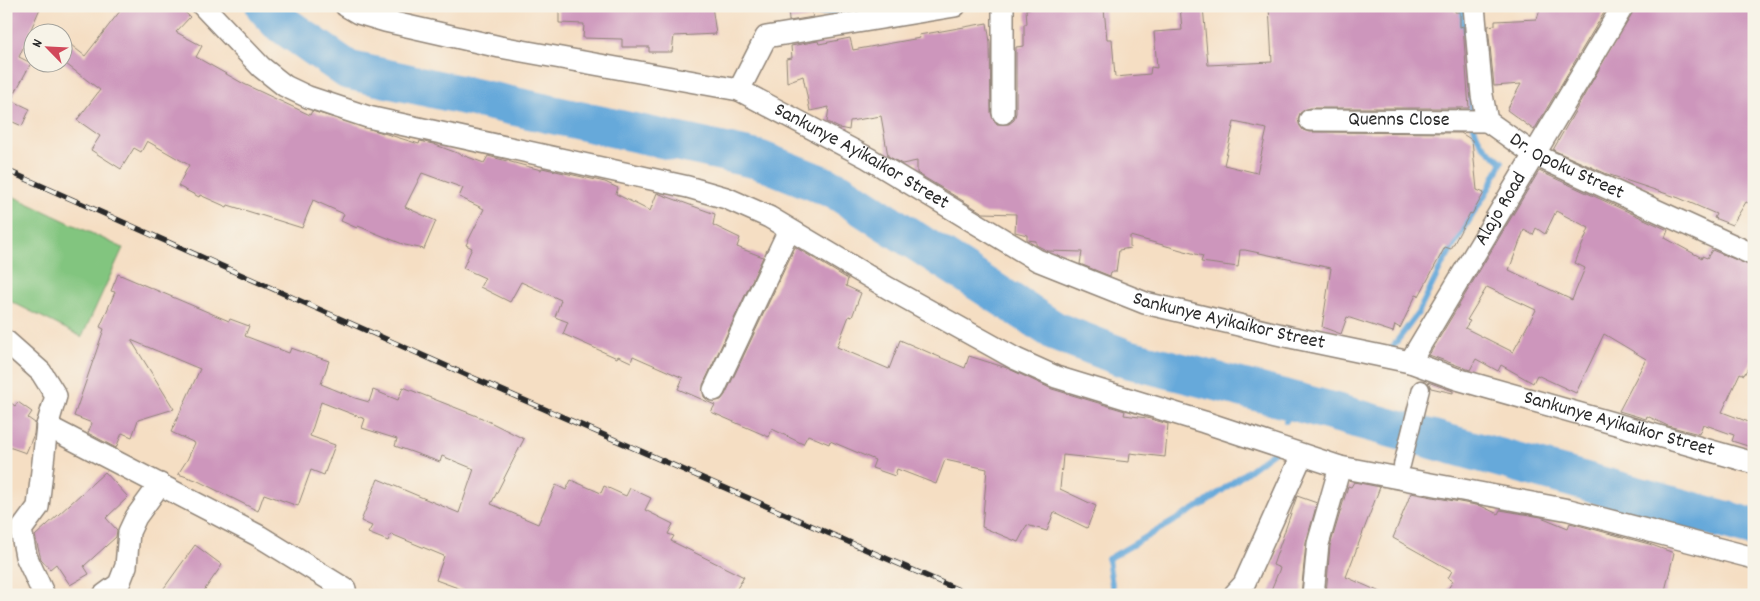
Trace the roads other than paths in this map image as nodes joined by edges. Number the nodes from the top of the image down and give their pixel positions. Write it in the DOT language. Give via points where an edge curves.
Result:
graph roads {
  1 [pos="203,6"];
  2 [pos="346,6"];
  3 [pos="955,6"];
  4 [pos="1003,6"];
  5 [pos="1474,6"];
  6 [pos="1623,6"];
  7 [pos="739,90"];
  8 [pos="1003,113"];
  9 [pos="1310,120"];
  10 [pos="1487,121"];
  11 [pos="1535,155"];
  12 [pos="789,230"];
  13 [pos="1754,255"];
  14 [pos="6,341"];
  15 [pos="1410,362"];
  16 [pos="1421,389"];
  17 [pos="714,390"];
  18 [pos="47,426"];
  19 [pos="1302,455"];
  20 [pos="1754,463"];
  21 [pos="1402,464"];
  22 [pos="1340,467"];
  23 [pos="160,484"];
  24 [pos="1754,558"];
  25 [pos="44,595"];
  26 [pos="104,595"];
  27 [pos="346,595"];
  28 [pos="1234,595"];
  29 [pos="1313,595"];
  1 -- 12 [label="street" via="261,67 285,86 308,97 368,117 698,190 726,198"];
  2 -- 7 [label="street, Sankunye Ayikaikor Street" via="385,21 500,47"];
  3 -- 7 [label="street" via="766,37"];
  4 -- 8 [label="street"];
  5 -- 10 [label="street, Dr. Opoku Street"];
  6 -- 11 [label="street, Alajo Road"];
  7 -- 15 [label="street, Sankunye Ayikaikor Street" via="868,158 1037,260 1145,302"];
  9 -- 10 [label="street, Quenns Close"];
  10 -- 11 [label="street, Dr. Opoku Street"];
  11 -- 13 [label="street, Dr. Opoku Street"];
  11 -- 15 [label="street, Alajo Road"];
  12 -- 17 [label="street"];
  12 -- 19 [label="street" via="1016,359 1056,377"];
  14 -- 18 [label="street" via="42,372 56,396"];
  15 -- 20 [label="street, Sankunye Ayikaikor Street" via="1457,379"];
  16 -- 21 [label="street"];
  18 -- 23 [label="street"];
  18 -- 25 [label="street" via="38,507 21,530 26,556"];
  19 -- 22 [label="street"];
  19 -- 28 [label="street" via="1244,584"];
  22 -- 24 [label="street" via="1568,510"];
  22 -- 29 [label="street" via="1318,544"];
  23 -- 26 [label="street" via="136,517 119,584"];
  23 -- 27 [label="street" via="259,536 345,589"];
}
